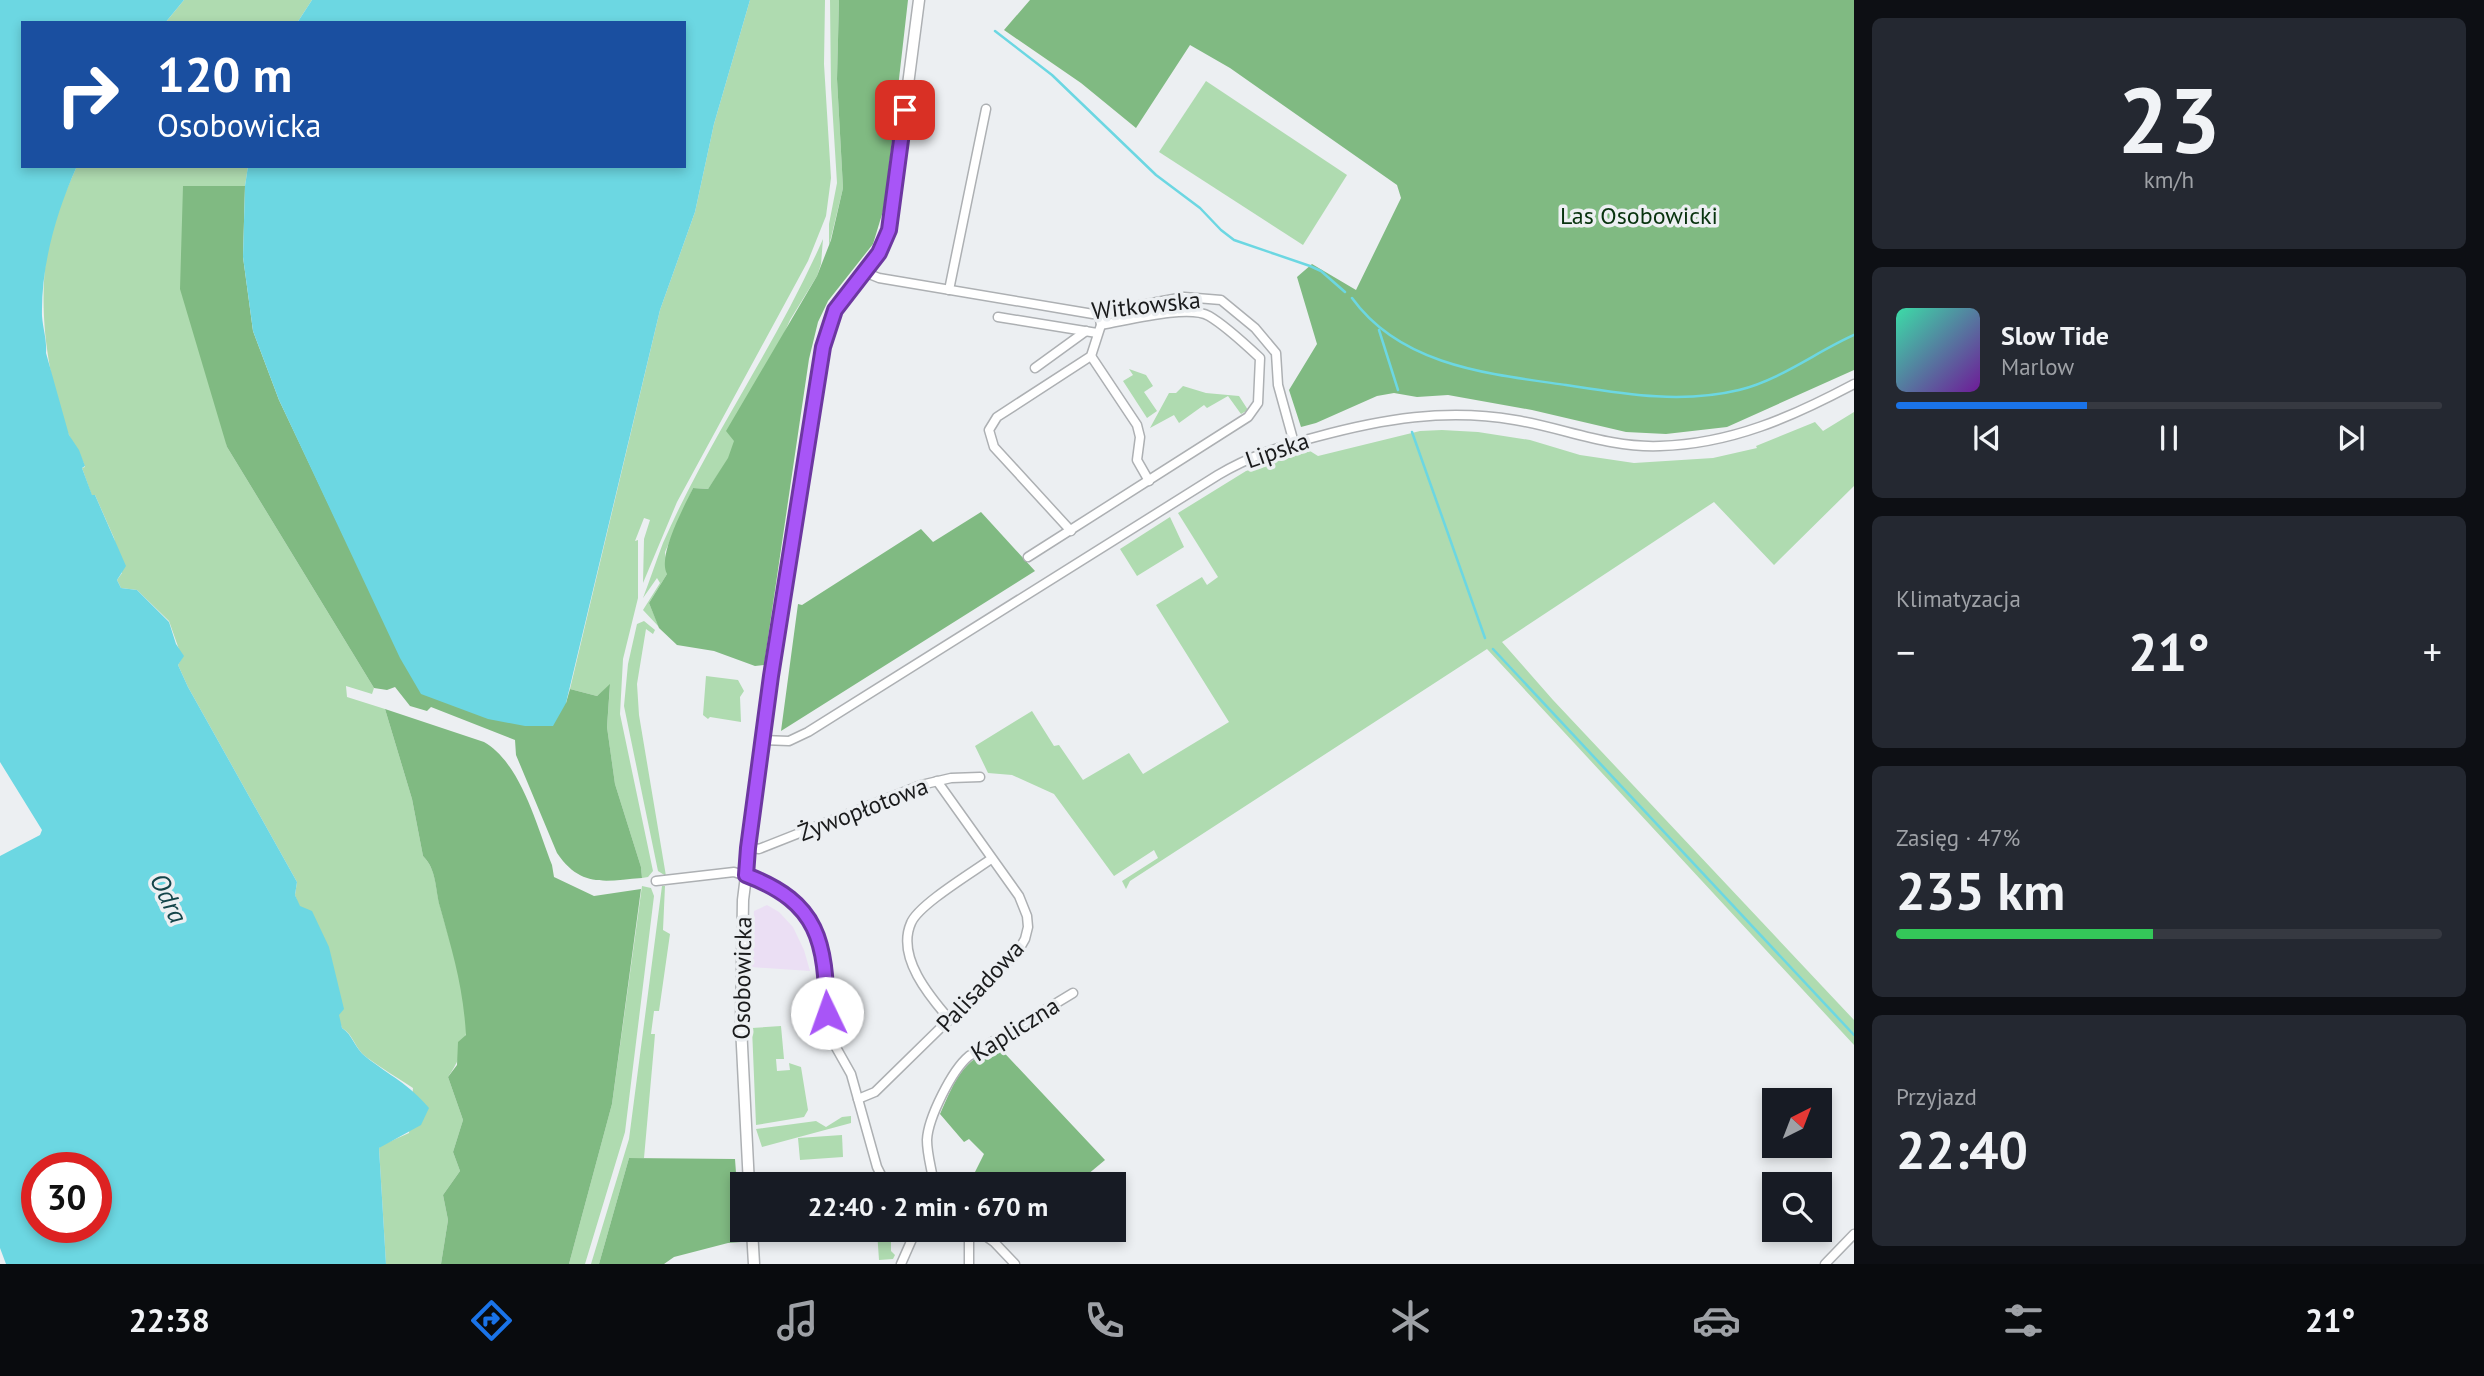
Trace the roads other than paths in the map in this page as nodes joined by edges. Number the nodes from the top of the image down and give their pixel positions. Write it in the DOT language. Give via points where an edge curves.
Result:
graph roads {
  1 [pos="919,0"];
  2 [pos="986,110"];
  3 [pos="864,272"];
  4 [pos="949,290"];
  5 [pos="1099,313"];
  6 [pos="998,317"];
  7 [pos="1099,329"];
  8 [pos="1086,331"];
  9 [pos="1091,356"];
  10 [pos="1034,368"];
  11 [pos="1854,384"];
  12 [pos="1294,443"];
  13 [pos="1149,481"];
  14 [pos="1070,531"];
  15 [pos="1028,557"];
  16 [pos="762,740"];
  17 [pos="979,777"];
  18 [pos="937,781"];
  19 [pos="748,848"];
  20 [pos="991,859"];
  21 [pos="746,875"];
  22 [pos="656,881"];
  23 [pos="1073,993"];
  24 [pos="950,1020"];
  25 [pos="858,1099"];
  26 [pos="747,1172"];
  27 [pos="880,1172"];
  28 [pos="932,1172"];
  29 [pos="1854,1234"];
  30 [pos="753,1242"];
  31 [pos="911,1242"];
  32 [pos="969,1242"];
  33 [pos="990,1242"];
  34 [pos="754,1264"];
  35 [pos="901,1264"];
  36 [pos="969,1264"];
  37 [pos="1015,1264"];
  38 [pos="1825,1264"];
  1 -- 3 [label="street, Osobowicka" via="891,220 884,244"];
  2 -- 4 [label="street"];
  3 -- 4 [label="street, Witkowska"];
  3 -- 16 [label="street, Osobowicka" via="835,310 823,347"];
  4 -- 5 [label="street, Witkowska"];
  5 -- 7 [label="street"];
  5 -- 12 [label="street, Witkowska" via="1184,297 1212,297 1228,305 1276,353 1278,385"];
  6 -- 8 [label="street"];
  7 -- 8 [label="street"];
  7 -- 9 [label="street"];
  7 -- 13 [label="street" via="1197,312 1260,358 1258,403 1252,413"];
  8 -- 10 [label="street"];
  9 -- 13 [label="street" via="1137,425 1137,460"];
  9 -- 14 [label="street" via="997,417 989,429 994,447"];
  11 -- 12 [label="street, Lipska" via="1762,428 1708,443 1626,445 1517,420 1456,414 1388,419"];
  12 -- 16 [label="street, Lipska" via="1235,465 799,737 776,743"];
  13 -- 14 [label="street"];
  14 -- 15 [label="street"];
  16 -- 19 [label="street, Osobowicka"];
  17 -- 18 [label="street, Żywopłotowa"];
  18 -- 19 [label="street, Żywopłotowa" via="759,849"];
  18 -- 20 [label="street, Palisadowa"];
  19 -- 21 [label="street, Osobowicka"];
  20 -- 24 [label="street, Palisadowa" via="1024,906 1027,933 1017,953"];
  20 -- 24 [label="street" via="923,908 910,924 909,946 920,986"];
  21 -- 22 [label="street"];
  21 -- 25 [label="street" via="794,904 817,931 824,958 829,1035 851,1074"];
  21 -- 26 [label="street, Osobowicka" via="740,989"];
  23 -- 28 [label="street, Kapliczna" via="970,1056 956,1070 928,1136"];
  24 -- 25 [label="street, Palisadowa" via="875,1092"];
  25 -- 27 [label="street"];
  29 -- 38 [label="street"];
  30 -- 34 [label="street"];
  31 -- 35 [label="street"];
  32 -- 36 [label="street"];
  33 -- 37 [label="street"];
}
